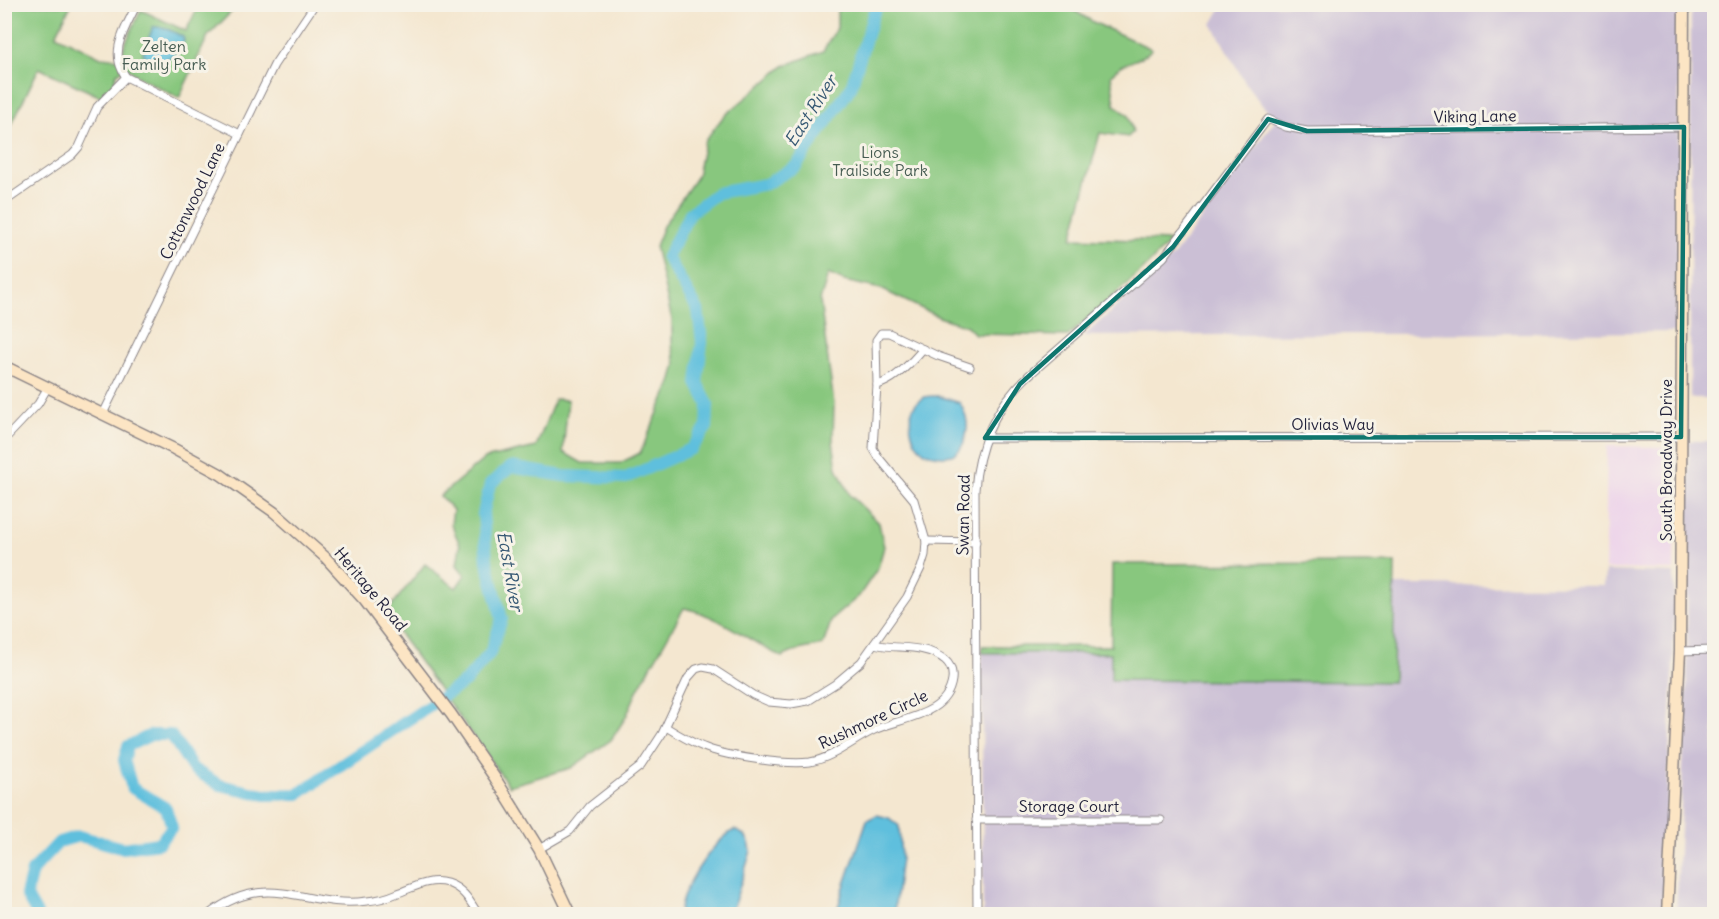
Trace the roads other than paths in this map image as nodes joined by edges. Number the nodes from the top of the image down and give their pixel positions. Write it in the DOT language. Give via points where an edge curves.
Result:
graph roads {
  1 [pos="137,4"];
  2 [pos="315,4"];
  3 [pos="1684,4"];
  4 [pos="126,77"];
  5 [pos="1268,119"];
  6 [pos="1684,127"];
  7 [pos="240,134"];
  8 [pos="4,199"];
  9 [pos="923,349"];
  10 [pos="4,366"];
  11 [pos="970,367"];
  12 [pos="877,385"];
  13 [pos="48,387"];
  14 [pos="103,414"];
  15 [pos="1680,437"];
  16 [pos="985,438"];
  17 [pos="4,440"];
  18 [pos="926,541"];
  19 [pos="976,542"];
  20 [pos="874,644"];
  21 [pos="1714,650"];
  22 [pos="1680,651"];
  23 [pos="666,727"];
  24 [pos="976,820"];
  25 [pos="1161,820"];
  26 [pos="539,849"];
  27 [pos="209,915"];
  28 [pos="478,915"];
  29 [pos="570,915"];
  30 [pos="977,915"];
  31 [pos="1667,915"];
  1 -- 4 [label="street" via="117,51 118,64"];
  2 -- 7 [label="street, Cottonwood Lane" via="274,65"];
  3 -- 6 [label="main road, South Broadway Drive"];
  4 -- 7 [label="street"];
  4 -- 8 [label="street" via="97,107 72,155"];
  5 -- 6 [label="street, Viking Lane" via="1306,131"];
  5 -- 16 [label="street, Swan Road" via="1173,247 1020,384 1001,407"];
  6 -- 15 [label="main road, South Broadway Drive"];
  7 -- 14 [label="street, Cottonwood Lane"];
  9 -- 11 [label="street"];
  9 -- 12 [label="street"];
  9 -- 12 [label="street" via="890,333 879,334 875,345"];
  10 -- 13 [label="main road, Heritage Road"];
  12 -- 18 [label="street" via="873,448 915,502"];
  13 -- 14 [label="main road, Heritage Road"];
  13 -- 17 [label="street" via="38,404"];
  14 -- 26 [label="main road, Heritage Road" via="220,474 300,532 326,557 451,714"];
  15 -- 16 [label="street, Olivias Way"];
  15 -- 22 [label="main road, South Broadway Drive"];
  16 -- 19 [label="street, Swan Road" via="976,476"];
  18 -- 19 [label="street"];
  18 -- 20 [label="street" via="912,590"];
  19 -- 24 [label="street, Swan Road"];
  20 -- 23 [label="street" via="844,677 800,703 766,701 716,670 698,668 688,678"];
  20 -- 23 [label="street, Rushmore Circle" via="912,647 944,659 952,672 948,693 924,714 886,724 810,762 712,750"];
  21 -- 22 [label="street"];
  22 -- 31 [label="main road, South Broadway Drive"];
  23 -- 26 [label="street" via="642,766 590,806 567,832"];
  24 -- 25 [label="street, Storage Court"];
  24 -- 30 [label="street, Swan Road"];
  26 -- 29 [label="main road, Heritage Road"];
  27 -- 28 [label="street" via="231,901 255,893 285,892 357,902 438,881 464,893"];
}
